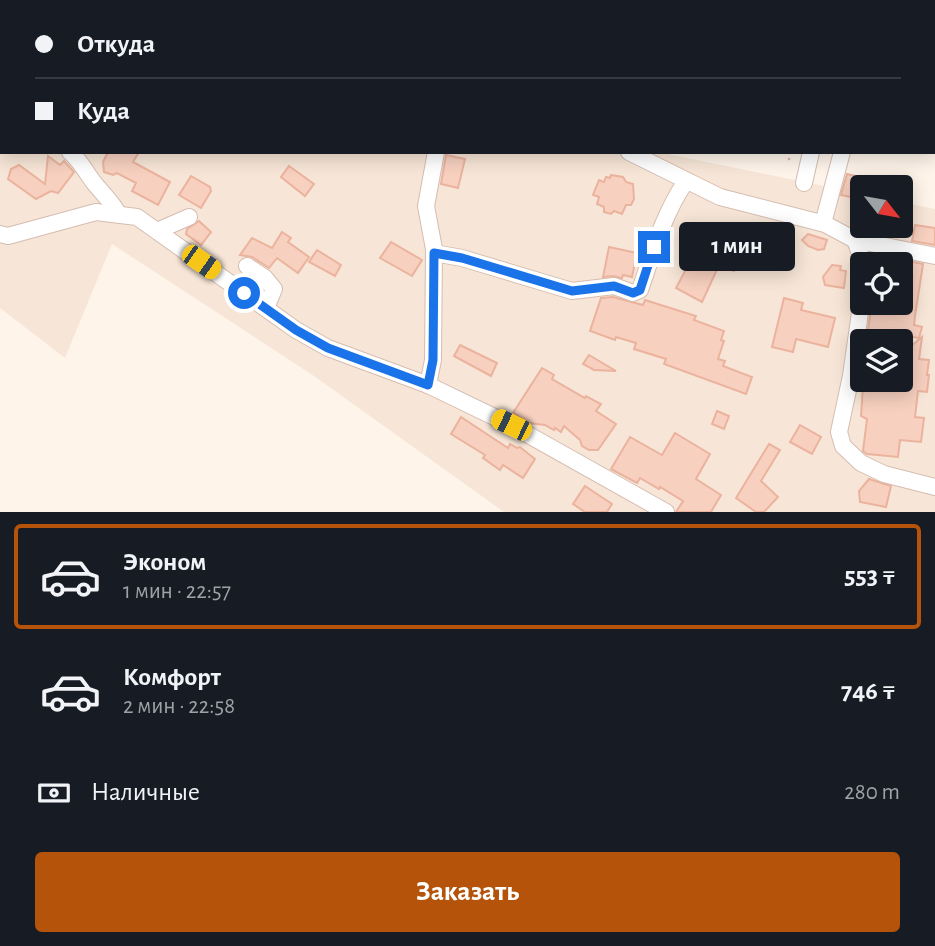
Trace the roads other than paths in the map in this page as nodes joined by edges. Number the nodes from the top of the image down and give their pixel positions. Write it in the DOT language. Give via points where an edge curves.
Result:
graph roads {
  1 [pos="73,154"];
  2 [pos="436,154"];
  3 [pos="633,154"];
  4 [pos="811,154"];
  5 [pos="841,154"];
  6 [pos="686,181"];
  7 [pos="804,183"];
  8 [pos="120,215"];
  9 [pos="189,216"];
  10 [pos="825,216"];
  11 [pos="157,231"];
  12 [pos="0,234"];
  13 [pos="855,240"];
  14 [pos="860,252"];
  15 [pos="434,253"];
  16 [pos="935,256"];
  17 [pos="247,266"];
  18 [pos="266,308"];
  19 [pos="860,315"];
  20 [pos="428,385"];
  21 [pos="935,487"];
  22 [pos="666,512"];
  1 -- 8 [label="street"];
  2 -- 15 [label="street" via="426,205"];
  3 -- 6 [label="street"];
  4 -- 7 [label="street"];
  5 -- 10 [label="street"];
  6 -- 13 [label="street" via="720,197 825,223"];
  6 -- 15 [label="street" via="671,203 640,290 633,293 614,286 572,291"];
  8 -- 11 [label="street" via="137,217"];
  8 -- 12 [label="street" via="96,212 8,236"];
  9 -- 11 [label="street"];
  11 -- 18 [label="street"];
  13 -- 14 [label="street"];
  13 -- 16 [label="street"];
  15 -- 20 [label="street" via="433,360"];
  17 -- 18 [label="street" via="274,289"];
  18 -- 20 [label="street" via="328,348"];
  19 -- 21 [label="street" via="839,432 843,446 861,463 884,474"];
  20 -- 22 [label="street" via="511,425"];
}
